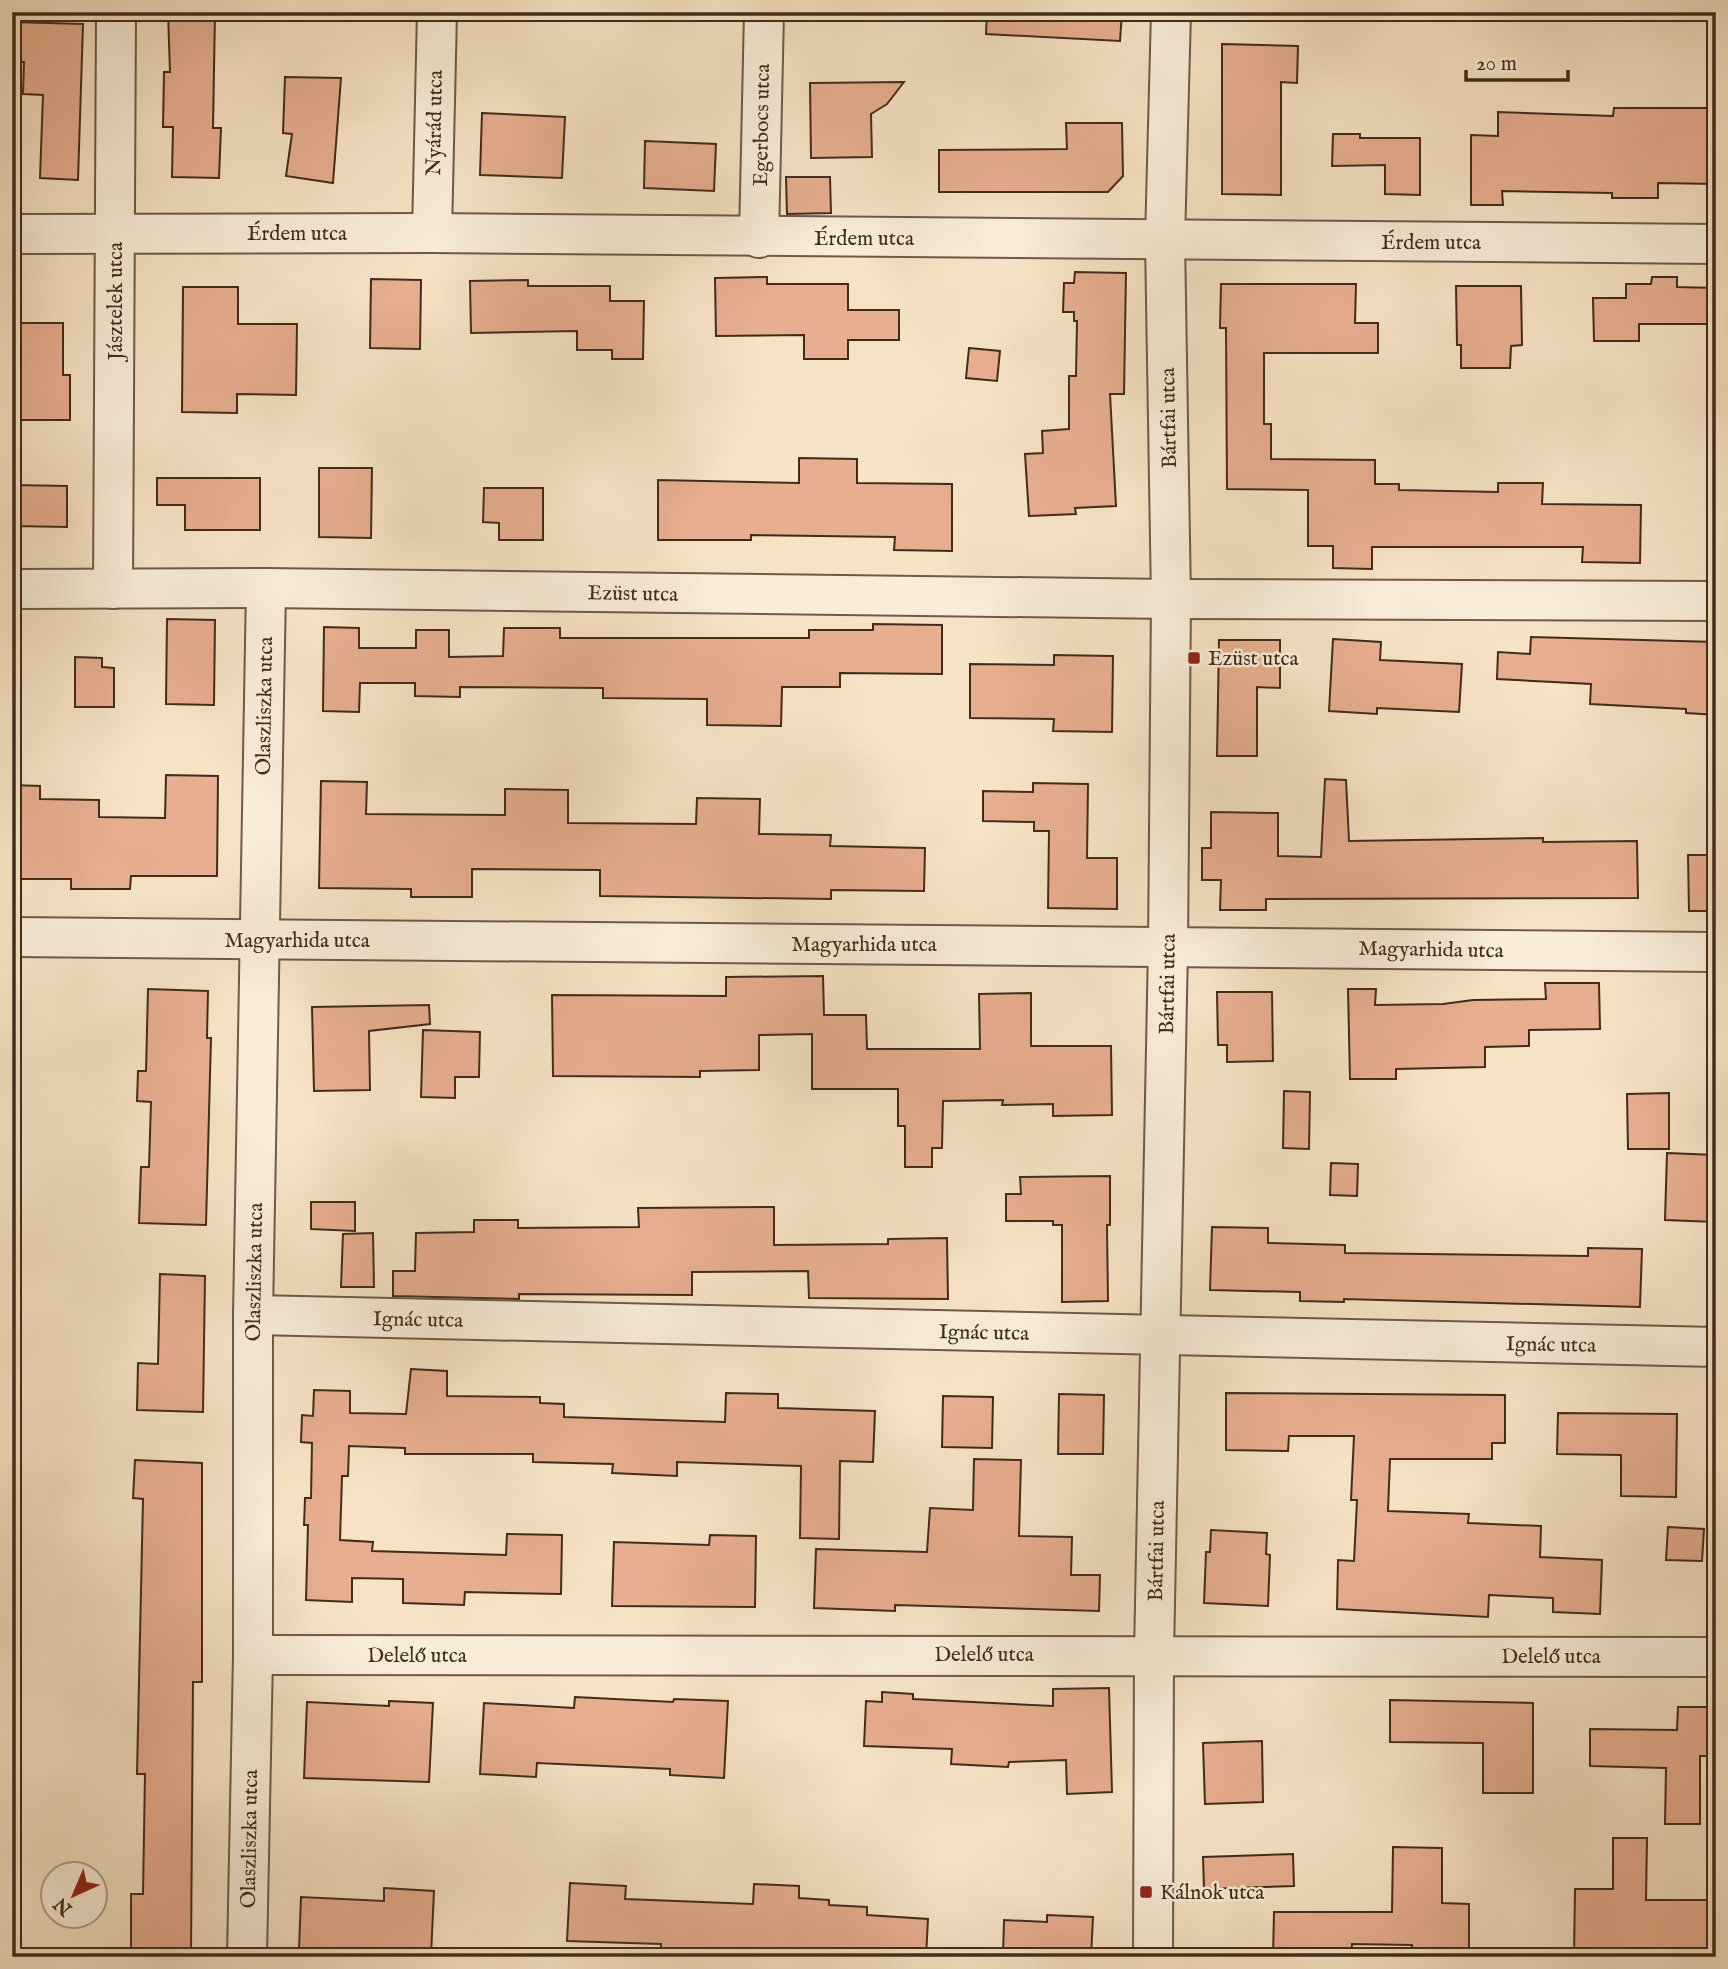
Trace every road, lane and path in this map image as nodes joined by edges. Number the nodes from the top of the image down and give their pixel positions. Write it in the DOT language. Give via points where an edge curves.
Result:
graph roads {
  1 [pos="116,12"];
  2 [pos="436,12"];
  3 [pos="764,12"];
  4 [pos="1171,12"];
  5 [pos="116,233"];
  6 [pos="432,233"];
  7 [pos="12,234"];
  8 [pos="759,238"];
  9 [pos="1165,240"];
  10 [pos="1716,244"];
  11 [pos="266,588"];
  12 [pos="12,589"];
  13 [pos="113,589"];
  14 [pos="1171,600"];
  15 [pos="1716,601"];
  16 [pos="12,937"];
  17 [pos="259,940"];
  18 [pos="1168,947"];
  19 [pos="1716,952"];
  20 [pos="253,1315"];
  21 [pos="1160,1336"];
  22 [pos="1716,1347"];
  23 [pos="1154,1654"];
  24 [pos="253,1656"];
  25 [pos="1716,1657"];
  26 [pos="247,1957"];
  27 [pos="1153,1957"];
  1 -- 5 [label="street, Jásztelek utca"];
  2 -- 6 [label="street, Nyárád utca"];
  3 -- 8 [label="street, Egerbocs utca"];
  4 -- 9 [label="street, Bártfai utca"];
  5 -- 6 [label="street, Érdem utca"];
  5 -- 7 [label="street, Érdem utca"];
  5 -- 13 [label="street, Jásztelek utca"];
  6 -- 8 [label="street, Érdem utca"];
  8 -- 9 [label="street, Érdem utca"];
  9 -- 10 [label="street, Érdem utca"];
  9 -- 14 [label="street, Bártfai utca"];
  11 -- 13 [label="street, Ezüst utca"];
  11 -- 14 [label="street, Ezüst utca"];
  11 -- 17 [label="street, Olaszliszka utca"];
  12 -- 13 [label="street, Ezüst utca"];
  14 -- 15 [label="street, Ezüst utca"];
  14 -- 18 [label="street, Bártfai utca"];
  16 -- 17 [label="street, Magyarhida utca"];
  17 -- 18 [label="street, Magyarhida utca"];
  17 -- 20 [label="street, Olaszliszka utca"];
  18 -- 19 [label="street, Magyarhida utca"];
  18 -- 21 [label="street, Bártfai utca"];
  20 -- 21 [label="street, Ignác utca"];
  20 -- 24 [label="street, Olaszliszka utca"];
  21 -- 22 [label="street, Ignác utca"];
  21 -- 23 [label="street, Bártfai utca"];
  23 -- 24 [label="street, Delelő utca"];
  23 -- 25 [label="street, Delelő utca"];
  23 -- 27 [label="street, Bártfai utca"];
  24 -- 26 [label="street, Olaszliszka utca"];
}
